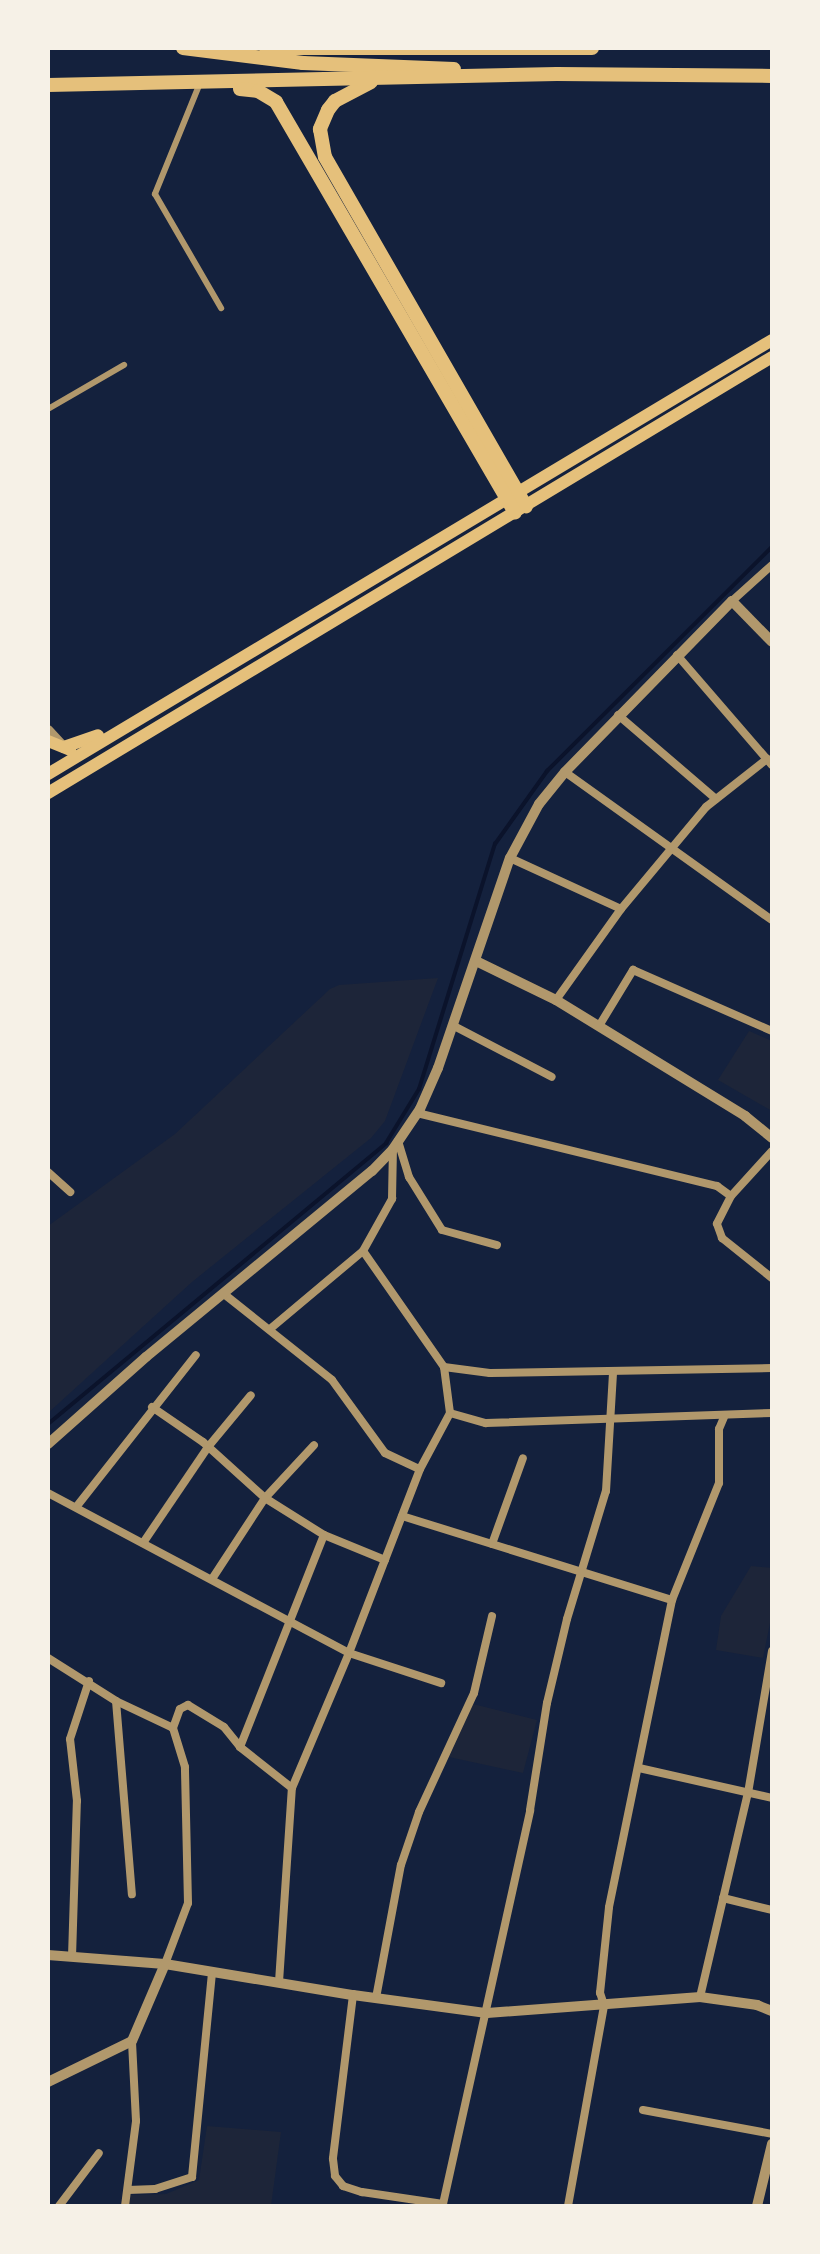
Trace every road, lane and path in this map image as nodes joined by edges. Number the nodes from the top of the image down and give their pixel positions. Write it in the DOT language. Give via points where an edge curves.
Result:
graph roads {
  1 [pos="183,48"];
  2 [pos="266,48"];
  3 [pos="592,48"];
  4 [pos="557,74"];
  5 [pos="772,76"];
  6 [pos="376,80"];
  7 [pos="200,83"];
  8 [pos="48,85"];
  9 [pos="221,308"];
  10 [pos="772,340"];
  11 [pos="772,357"];
  12 [pos="124,365"];
  13 [pos="48,409"];
  14 [pos="512,493"];
  15 [pos="520,509"];
  16 [pos="772,565"];
  17 [pos="732,601"];
  18 [pos="772,642"];
  19 [pos="677,655"];
  20 [pos="618,715"];
  21 [pos="132,723"];
  22 [pos="48,730"];
  23 [pos="48,743"];
  24 [pos="64,747"];
  25 [pos="78,755"];
  26 [pos="770,762"];
  27 [pos="65,763"];
  28 [pos="82,772"];
  29 [pos="565,772"];
  30 [pos="48,774"];
  31 [pos="48,793"];
  32 [pos="716,799"];
  33 [pos="670,850"];
  34 [pos="510,858"];
  35 [pos="621,909"];
  36 [pos="772,920"];
  37 [pos="476,961"];
  38 [pos="556,1000"];
  39 [pos="454,1026"];
  40 [pos="599,1026"];
  41 [pos="772,1031"];
  42 [pos="552,1077"];
  43 [pos="417,1113"];
  44 [pos="772,1138"];
  45 [pos="395,1145"];
  46 [pos="772,1151"];
  47 [pos="48,1172"];
  48 [pos="70,1192"];
  49 [pos="731,1196"];
  50 [pos="497,1245"];
  51 [pos="363,1251"];
  52 [pos="772,1278"];
  53 [pos="224,1294"];
  54 [pos="270,1329"];
  55 [pos="196,1355"];
  56 [pos="444,1367"];
  57 [pos="772,1368"];
  58 [pos="613,1373"];
  59 [pos="251,1395"];
  60 [pos="152,1407"];
  61 [pos="450,1413"];
  62 [pos="772,1413"];
  63 [pos="724,1417"];
  64 [pos="612,1420"];
  65 [pos="48,1444"];
  66 [pos="314,1445"];
  67 [pos="208,1447"];
  68 [pos="523,1458"];
  69 [pos="420,1469"];
  70 [pos="48,1493"];
  71 [pos="265,1498"];
  72 [pos="77,1506"];
  73 [pos="402,1516"];
  74 [pos="324,1535"];
  75 [pos="143,1543"];
  76 [pos="492,1544"];
  77 [pos="385,1560"];
  78 [pos="581,1572"];
  79 [pos="212,1579"];
  80 [pos="672,1600"];
  81 [pos="492,1616"];
  82 [pos="289,1620"];
  83 [pos="772,1651"];
  84 [pos="349,1653"];
  85 [pos="48,1658"];
  86 [pos="89,1681"];
  87 [pos="441,1683"];
  88 [pos="116,1701"];
  89 [pos="173,1728"];
  90 [pos="240,1747"];
  91 [pos="639,1768"];
  92 [pos="292,1788"];
  93 [pos="748,1793"];
  94 [pos="772,1798"];
  95 [pos="132,1894"];
  96 [pos="723,1898"];
  97 [pos="772,1910"];
  98 [pos="48,1955"];
  99 [pos="72,1957"];
  100 [pos="165,1964"];
  101 [pos="212,1972"];
  102 [pos="279,1982"];
  103 [pos="353,1995"];
  104 [pos="700,1997"];
  105 [pos="376,1998"];
  106 [pos="604,2005"];
  107 [pos="772,2011"];
  108 [pos="487,2013"];
  109 [pos="132,2041"];
  110 [pos="48,2082"];
  111 [pos="643,2110"];
  112 [pos="772,2134"];
  113 [pos="772,2144"];
  114 [pos="99,2153"];
  115 [pos="128,2190"];
  116 [pos="421,2204"];
  117 [pos="59,2206"];
  118 [pos="125,2206"];
  119 [pos="568,2206"];
  120 [pos="757,2206"];
  1 -- 4 [label="highway" via="303,63"];
  2 -- 3 [label="highway"];
  4 -- 5 [label="highway"];
  4 -- 6 [label="highway"];
  6 -- 7 [label="highway"];
  6 -- 14 [label="highway" via="328,110 320,129 325,157"];
  7 -- 8 [label="highway"];
  7 -- 9 [label="street" via="155,194"];
  7 -- 14 [label="highway" via="258,91 276,102"];
  10 -- 14 [label="main road"];
  11 -- 15 [label="main road"];
  12 -- 13 [label="street"];
  14 -- 15 [label="highway"];
  14 -- 21 [label="main road"];
  15 -- 28 [label="main road"];
  16 -- 17 [label="street"];
  17 -- 18 [label="street"];
  17 -- 19 [label="street"];
  19 -- 20 [label="street"];
  19 -- 26 [label="street"];
  20 -- 29 [label="street"];
  20 -- 32 [label="street"];
  21 -- 24 [label="main road"];
  21 -- 25 [label="main road"];
  22 -- 24 [label="street"];
  23 -- 24 [label="main road"];
  23 -- 27 [label="main road"];
  24 -- 25 [label="main road"];
  25 -- 27 [label="main road"];
  25 -- 28 [label="main road"];
  26 -- 32 [label="street"];
  27 -- 28 [label="main road"];
  27 -- 30 [label="main road"];
  28 -- 31 [label="main road"];
  29 -- 33 [label="street"];
  29 -- 34 [label="street" via="539,804"];
  32 -- 33 [label="street"];
  33 -- 35 [label="street"];
  33 -- 36 [label="street"];
  34 -- 35 [label="street"];
  34 -- 37 [label="street"];
  35 -- 38 [label="street"];
  37 -- 38 [label="street"];
  37 -- 39 [label="street"];
  38 -- 40 [label="street"];
  39 -- 42 [label="street"];
  39 -- 43 [label="street"];
  40 -- 41 [label="street" via="633,970"];
  40 -- 44 [label="street"];
  43 -- 45 [label="street"];
  43 -- 49 [label="street" via="717,1186"];
  45 -- 50 [label="street" via="442,1230"];
  45 -- 51 [label="street" via="392,1199"];
  45 -- 53 [label="street" via="372,1171"];
  46 -- 49 [label="street"];
  47 -- 48 [label="street"];
  49 -- 52 [label="street" via="717,1224 722,1238"];
  51 -- 54 [label="street"];
  51 -- 56 [label="street"];
  53 -- 54 [label="street"];
  53 -- 65 [label="street"];
  54 -- 69 [label="street" via="332,1380 385,1453"];
  55 -- 60 [label="street"];
  56 -- 58 [label="street" via="490,1373"];
  56 -- 61 [label="street"];
  57 -- 58 [label="street"];
  58 -- 64 [label="street"];
  59 -- 67 [label="street"];
  60 -- 67 [label="street"];
  60 -- 72 [label="street"];
  61 -- 64 [label="street" via="486,1423"];
  61 -- 69 [label="street"];
  62 -- 63 [label="street"];
  63 -- 64 [label="street"];
  63 -- 80 [label="street" via="719,1429 719,1483"];
  64 -- 78 [label="street" via="606,1491"];
  66 -- 71 [label="street"];
  67 -- 71 [label="street"];
  67 -- 75 [label="street"];
  68 -- 76 [label="street"];
  69 -- 73 [label="street"];
  70 -- 72 [label="street"];
  71 -- 74 [label="street"];
  71 -- 79 [label="street"];
  72 -- 75 [label="street"];
  73 -- 76 [label="street"];
  73 -- 77 [label="street"];
  74 -- 77 [label="street"];
  74 -- 82 [label="street"];
  75 -- 79 [label="street"];
  76 -- 78 [label="street"];
  77 -- 84 [label="street"];
  78 -- 80 [label="street"];
  78 -- 108 [label="street" via="547,1703"];
  79 -- 82 [label="street"];
  80 -- 91 [label="street"];
  81 -- 105 [label="street" via="474,1693 419,1812 401,1865"];
  82 -- 84 [label="street"];
  82 -- 90 [label="street"];
  83 -- 93 [label="street"];
  84 -- 87 [label="street"];
  84 -- 92 [label="street"];
  85 -- 86 [label="street"];
  86 -- 88 [label="street"];
  86 -- 99 [label="street" via="70,1739 77,1801"];
  88 -- 89 [label="street"];
  88 -- 95 [label="street"];
  89 -- 90 [label="street" via="180,1709 188,1705 224,1727"];
  89 -- 100 [label="street" via="185,1767 188,1903"];
  90 -- 92 [label="street"];
  91 -- 93 [label="street"];
  91 -- 106 [label="street" via="609,1907 600,1993"];
  92 -- 102 [label="street"];
  93 -- 94 [label="street"];
  93 -- 96 [label="street"];
  96 -- 97 [label="street"];
  96 -- 104 [label="street"];
  98 -- 99 [label="street"];
  99 -- 100 [label="street"];
  100 -- 101 [label="street"];
  100 -- 109 [label="street"];
  101 -- 102 [label="street"];
  101 -- 115 [label="street" via="192,2177 155,2189"];
  102 -- 103 [label="street"];
  103 -- 105 [label="street"];
  103 -- 116 [label="street" via="335,2176 343,2186"];
  104 -- 106 [label="street"];
  104 -- 107 [label="street"];
  105 -- 108 [label="street"];
  106 -- 108 [label="street"];
  106 -- 119 [label="street"];
  108 -- 116 [label="street" via="443,2204"];
  109 -- 110 [label="street"];
  109 -- 115 [label="street" via="136,2121"];
  111 -- 112 [label="street"];
  113 -- 120 [label="street"];
  114 -- 117 [label="street"];
  115 -- 118 [label="street"];
}
